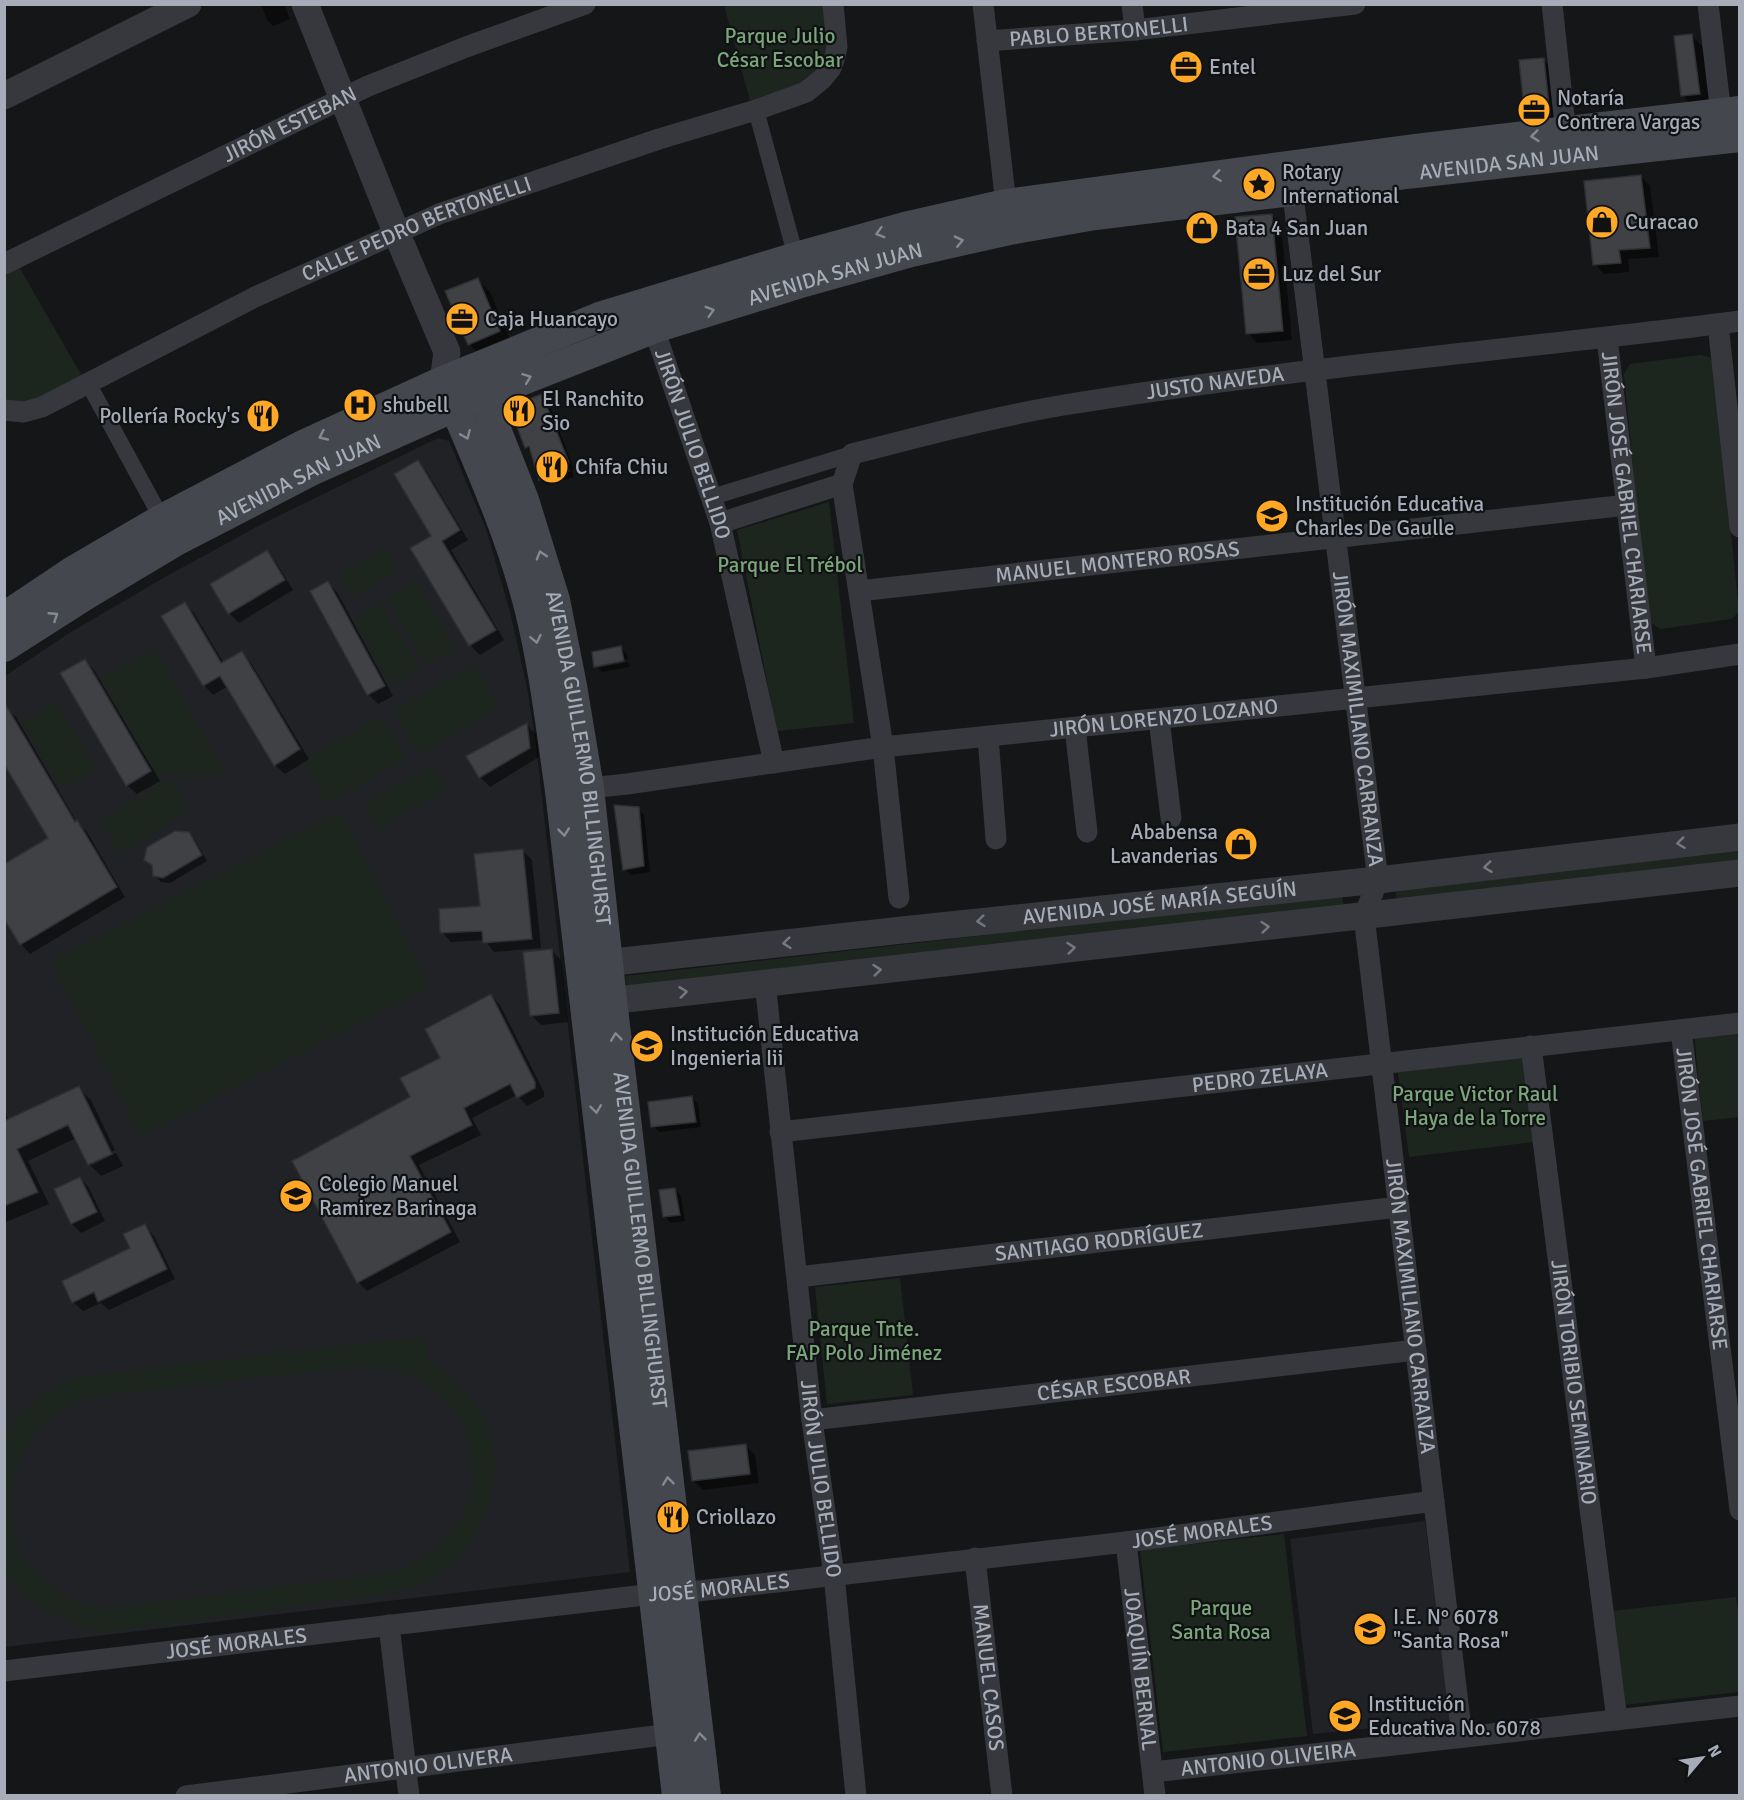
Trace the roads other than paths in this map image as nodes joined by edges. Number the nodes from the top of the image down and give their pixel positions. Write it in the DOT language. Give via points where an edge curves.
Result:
graph roads {
  1 [pos="188,4"];
  2 [pos="306,4"];
  3 [pos="585,4"];
  4 [pos="833,4"];
  5 [pos="983,4"];
  6 [pos="1132,4"];
  7 [pos="1355,4"];
  8 [pos="1552,4"];
  9 [pos="1708,4"];
  10 [pos="1135,30"];
  11 [pos="987,41"];
  12 [pos="4,96"];
  13 [pos="344,97"];
  14 [pos="756,110"];
  15 [pos="1730,113"];
  16 [pos="1740,137"];
  17 [pos="1567,145"];
  18 [pos="1290,178"];
  19 [pos="1006,204"];
  20 [pos="396,232"];
  21 [pos="796,257"];
  22 [pos="4,264"];
  23 [pos="650,315"];
  24 [pos="1740,321"];
  25 [pos="1718,324"];
  26 [pos="1607,338"];
  27 [pos="447,352"];
  28 [pos="1315,369"];
  29 [pos="88,382"];
  30 [pos="477,382"];
  31 [pos="449,394"];
  32 [pos="14,411"];
  33 [pos="852,454"];
  34 [pos="842,484"];
  35 [pos="712,497"];
  36 [pos="1627,505"];
  37 [pos="162,519"];
  38 [pos="720,523"];
  39 [pos="1740,527"];
  40 [pos="1335,537"];
  41 [pos="859,591"];
  42 [pos="4,617"];
  43 [pos="4,647"];
  44 [pos="1740,654"];
  45 [pos="1646,668"];
  46 [pos="1356,699"];
  47 [pos="1159,719"];
  48 [pos="1075,728"];
  49 [pos="988,737"];
  50 [pos="883,747"];
  51 [pos="774,763"];
  52 [pos="589,788"];
  53 [pos="1171,818"];
  54 [pos="1087,832"];
  55 [pos="1740,837"];
  56 [pos="996,839"];
  57 [pos="1740,873"];
  58 [pos="1378,880"];
  59 [pos="899,898"];
  60 [pos="1364,916"];
  61 [pos="608,963"];
  62 [pos="579,966"];
  63 [pos="765,982"];
  64 [pos="598,1002"];
  65 [pos="1740,1023"];
  66 [pos="1681,1029"];
  67 [pos="1531,1046"];
  68 [pos="1382,1063"];
  69 [pos="780,1132"];
  70 [pos="1399,1207"];
  71 [pos="798,1277"];
  72 [pos="1416,1350"];
  73 [pos="812,1420"];
  74 [pos="1434,1501"];
  75 [pos="1740,1510"];
  76 [pos="1126,1542"];
  77 [pos="975,1558"];
  78 [pos="834,1575"];
  79 [pos="667,1593"];
  80 [pos="389,1625"];
  81 [pos="4,1671"];
  82 [pos="1740,1706"];
  83 [pos="1617,1719"];
  84 [pos="670,1734"];
  85 [pos="1462,1737"];
  86 [pos="406,1768"];
  87 [pos="1153,1772"];
  88 [pos="273,1790"];
  89 [pos="186,1796"];
  90 [pos="409,1796"];
  91 [pos="676,1796"];
  92 [pos="706,1796"];
  93 [pos="856,1796"];
  94 [pos="1002,1796"];
  95 [pos="1155,1796"];
  1 -- 12 [label="street"];
  2 -- 13 [label="street"];
  3 -- 13 [label="street, JIRÓN ESTEBAN"];
  4 -- 14 [label="street, CALLE PEDRO BERTONELLI" via="837,47 831,68 806,92"];
  5 -- 11 [label="street"];
  6 -- 10 [label="street"];
  7 -- 10 [label="street, PABLO BERTONELLI"];
  8 -- 17 [label="street"];
  9 -- 15 [label="street"];
  10 -- 11 [label="street, PABLO BERTONELLI"];
  11 -- 19 [label="street"];
  13 -- 20 [label="street"];
  13 -- 22 [label="street, JIRÓN ESTEBAN"];
  14 -- 20 [label="street, CALLE PEDRO BERTONELLI" via="565,170"];
  14 -- 21 [label="street"];
  15 -- 17 [label="main road, AVENIDA SAN JUAN"];
  16 -- 17 [label="main road, AVENIDA SAN JUAN"];
  17 -- 18 [label="main road, AVENIDA SAN JUAN" via="1406,174"];
  18 -- 19 [label="main road, AVENIDA SAN JUAN, one-way"];
  23 -- 18 [label="main road, AVENIDA SAN JUAN, one-way" via="1009,230"];
  18 -- 28 [label="street, JIRÓN MAXIMILIANO CARRANZA"];
  19 -- 21 [label="main road, AVENIDA SAN JUAN, one-way" via="905,226"];
  20 -- 27 [label="street"];
  20 -- 29 [label="street, CALLE PEDRO BERTONELLI" via="255,297"];
  21 -- 23 [label="main road, AVENIDA SAN JUAN"];
  23 -- 30 [label="main road, AVENIDA SAN JUAN"];
  23 -- 35 [label="street, JIRÓN JULIO BELLIDO"];
  24 -- 25 [label="street, JUSTO NAVEDA"];
  25 -- 26 [label="street, JUSTO NAVEDA"];
  25 -- 39 [label="street"];
  26 -- 28 [label="street, JUSTO NAVEDA"];
  26 -- 36 [label="street, JIRÓN JOSÉ GABRIEL CHARIARSE"];
  27 -- 30 [label="street"];
  27 -- 31 [label="street"];
  28 -- 33 [label="street, JUSTO NAVEDA" via="1064,405"];
  28 -- 40 [label="street, JIRÓN MAXIMILIANO CARRANZA"];
  29 -- 32 [label="street, CALLE PEDRO BERTONELLI" via="42,407"];
  29 -- 37 [label="street"];
  30 -- 31 [label="main road, AVENIDA SAN JUAN"];
  52 -- 30 [label="main road, AVENIDA GUILLERMO BILLINGHURST, one-way" via="555,600 524,500"];
  31 -- 37 [label="main road, AVENIDA SAN JUAN, one-way" via="301,447"];
  43 -- 31 [label="main road, AVENIDA SAN JUAN, one-way" via="174,542"];
  31 -- 62 [label="main road, AVENIDA GUILLERMO BILLINGHURST, one-way" via="498,510 529,606 546,692"];
  33 -- 34 [label="street"];
  33 -- 35 [label="street"];
  34 -- 38 [label="street"];
  34 -- 41 [label="street"];
  35 -- 38 [label="street, JIRÓN JULIO BELLIDO"];
  36 -- 40 [label="street, MANUEL MONTERO ROSAS"];
  36 -- 45 [label="street, JIRÓN JOSÉ GABRIEL CHARIARSE"];
  37 -- 42 [label="main road, AVENIDA SAN JUAN"];
  38 -- 51 [label="street, JIRÓN JULIO BELLIDO"];
  40 -- 41 [label="street, MANUEL MONTERO ROSAS"];
  40 -- 46 [label="street, JIRÓN MAXIMILIANO CARRANZA"];
  41 -- 50 [label="street"];
  44 -- 45 [label="street, JIRÓN LORENZO LOZANO"];
  45 -- 46 [label="street, JIRÓN LORENZO LOZANO"];
  46 -- 47 [label="street, JIRÓN LORENZO LOZANO"];
  46 -- 58 [label="street, JIRÓN MAXIMILIANO CARRANZA"];
  47 -- 48 [label="street, JIRÓN LORENZO LOZANO"];
  47 -- 53 [label="street"];
  48 -- 49 [label="street, JIRÓN LORENZO LOZANO"];
  48 -- 54 [label="street"];
  49 -- 50 [label="street, JIRÓN LORENZO LOZANO"];
  49 -- 56 [label="street"];
  50 -- 51 [label="street, JIRÓN LORENZO LOZANO"];
  50 -- 59 [label="street"];
  51 -- 52 [label="street, JIRÓN LORENZO LOZANO"];
  52 -- 61 [label="main road, AVENIDA GUILLERMO BILLINGHURST"];
  55 -- 58 [label="street, AVENIDA JOSÉ MARÍA SEGUÍN, one-way"];
  57 -- 60 [label="street, AVENIDA JOSÉ MARÍA SEGUÍN"];
  58 -- 60 [label="street, JIRÓN MAXIMILIANO CARRANZA"];
  58 -- 61 [label="street, AVENIDA JOSÉ MARÍA SEGUÍN, one-way"];
  63 -- 60 [label="street, AVENIDA JOSÉ MARÍA SEGUÍN, one-way"];
  60 -- 68 [label="street, JIRÓN MAXIMILIANO CARRANZA"];
  61 -- 62 [label="street, AVENIDA JOSÉ MARÍA SEGUÍN"];
  61 -- 64 [label="main road, AVENIDA GUILLERMO BILLINGHURST"];
  62 -- 64 [label="main road, AVENIDA GUILLERMO BILLINGHURST"];
  64 -- 63 [label="street, AVENIDA JOSÉ MARÍA SEGUÍN, one-way"];
  63 -- 69 [label="street, JIRÓN JULIO BELLIDO"];
  64 -- 79 [label="main road, AVENIDA GUILLERMO BILLINGHURST"];
  65 -- 66 [label="street, PEDRO ZELAYA"];
  66 -- 67 [label="street, PEDRO ZELAYA"];
  66 -- 75 [label="street, JIRÓN JOSÉ GABRIEL CHARIARSE"];
  67 -- 68 [label="street, PEDRO ZELAYA"];
  67 -- 83 [label="street, JIRÓN TORIBIO SEMINARIO"];
  68 -- 69 [label="street, PEDRO ZELAYA"];
  68 -- 70 [label="street, JIRÓN MAXIMILIANO CARRANZA"];
  69 -- 71 [label="street, JIRÓN JULIO BELLIDO"];
  70 -- 71 [label="street, SANTIAGO RODRÍGUEZ"];
  70 -- 72 [label="street, JIRÓN MAXIMILIANO CARRANZA"];
  71 -- 73 [label="street, JIRÓN JULIO BELLIDO"];
  72 -- 73 [label="street, CÉSAR ESCOBAR"];
  72 -- 74 [label="street, JIRÓN MAXIMILIANO CARRANZA"];
  73 -- 78 [label="street, JIRÓN JULIO BELLIDO"];
  74 -- 76 [label="street, JOSÉ MORALES"];
  74 -- 85 [label="street, JIRÓN MAXIMILIANO CARRANZA"];
  76 -- 77 [label="street, JOSÉ MORALES"];
  76 -- 87 [label="street, JOAQUÍN BERNAL"];
  77 -- 78 [label="street, JOSÉ MORALES"];
  77 -- 94 [label="street, MANUEL CASOS"];
  78 -- 79 [label="street, JOSÉ MORALES"];
  78 -- 93 [label="street, JIRÓN JULIO BELLIDO"];
  79 -- 80 [label="street, JOSÉ MORALES"];
  79 -- 84 [label="main road, AVENIDA GUILLERMO BILLINGHURST"];
  92 -- 79 [label="main road, AVENIDA GUILLERMO BILLINGHURST, one-way"];
  80 -- 81 [label="street, JOSÉ MORALES"];
  80 -- 86 [label="street"];
  82 -- 83 [label="street, ANTONIO OLIVEIRA"];
  83 -- 85 [label="street, ANTONIO OLIVEIRA"];
  84 -- 86 [label="street, ANTONIO OLIVERA"];
  84 -- 91 [label="main road, AVENIDA GUILLERMO BILLINGHURST"];
  85 -- 87 [label="street, ANTONIO OLIVEIRA"];
  86 -- 88 [label="street, ANTONIO OLIVERA"];
  86 -- 90 [label="street"];
  87 -- 95 [label="street, JOAQUÍN BERNAL"];
  88 -- 89 [label="street, ANTONIO OLIVERA"];
}
